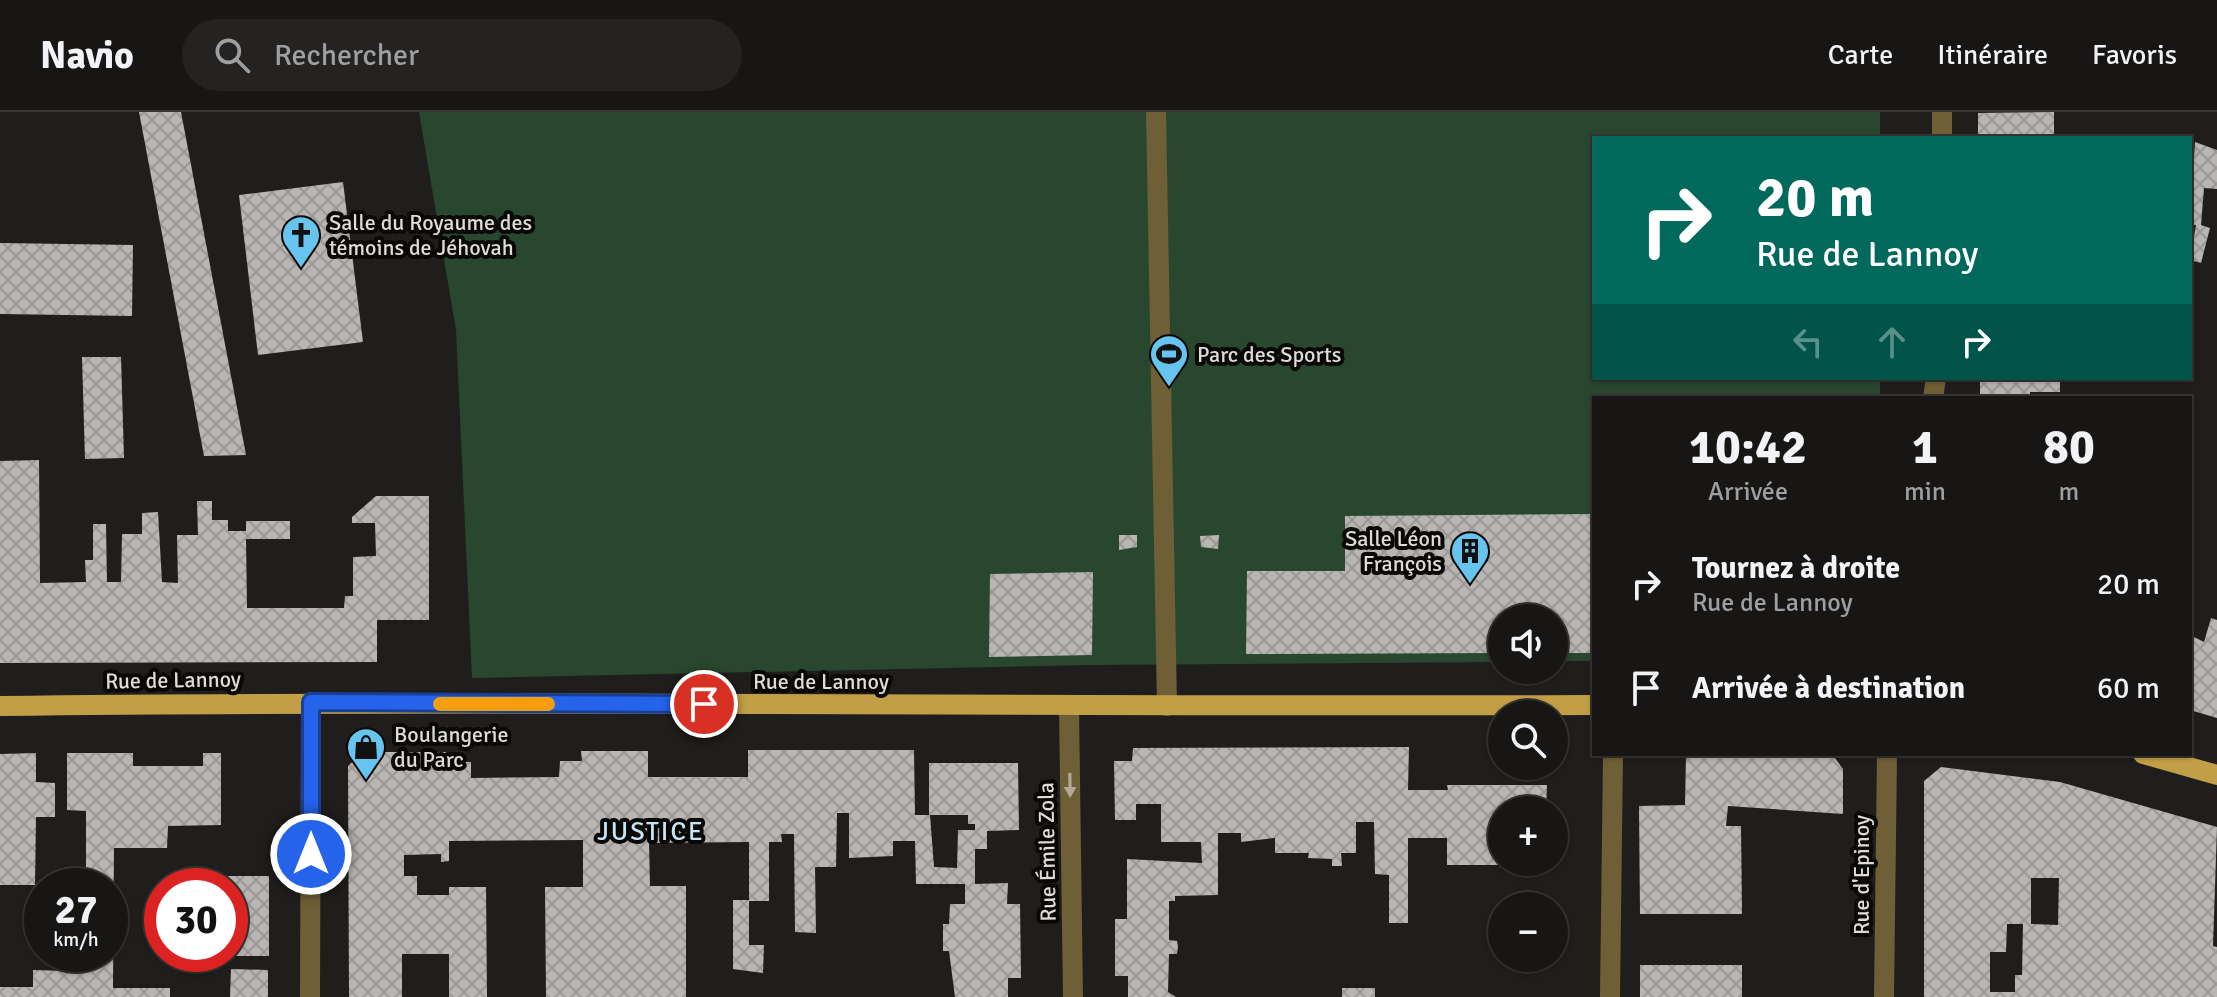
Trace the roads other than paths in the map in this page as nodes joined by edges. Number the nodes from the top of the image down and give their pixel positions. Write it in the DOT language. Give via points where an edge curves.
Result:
graph roads {
  1 [pos="1156,112"];
  2 [pos="1942,112"];
  3 [pos="1942,136"];
  4 [pos="311,702"];
  5 [pos="1592,705"];
  6 [pos="0,706"];
  7 [pos="1167,706"];
  8 [pos="1069,707"];
  9 [pos="1613,756"];
  10 [pos="1887,756"];
  11 [pos="2150,756"];
  12 [pos="2217,775"];
  13 [pos="310,997"];
  14 [pos="1073,997"];
  15 [pos="1610,997"];
  16 [pos="1884,997"];
  1 -- 7 [label="street"];
  2 -- 3 [label="street"];
  4 -- 6 [label="main road, Rue de Lannoy"];
  4 -- 8 [label="main road, Rue de Lannoy"];
  4 -- 13 [label="street"];
  5 -- 7 [label="main road, Rue de Lannoy"];
  7 -- 8 [label="main road, Rue de Lannoy"];
  8 -- 14 [label="street, Rue Émile Zola, one-way"];
  9 -- 15 [label="street"];
  10 -- 16 [label="street, Rue d'Epinoy"];
  11 -- 12 [label="main road"];
}
